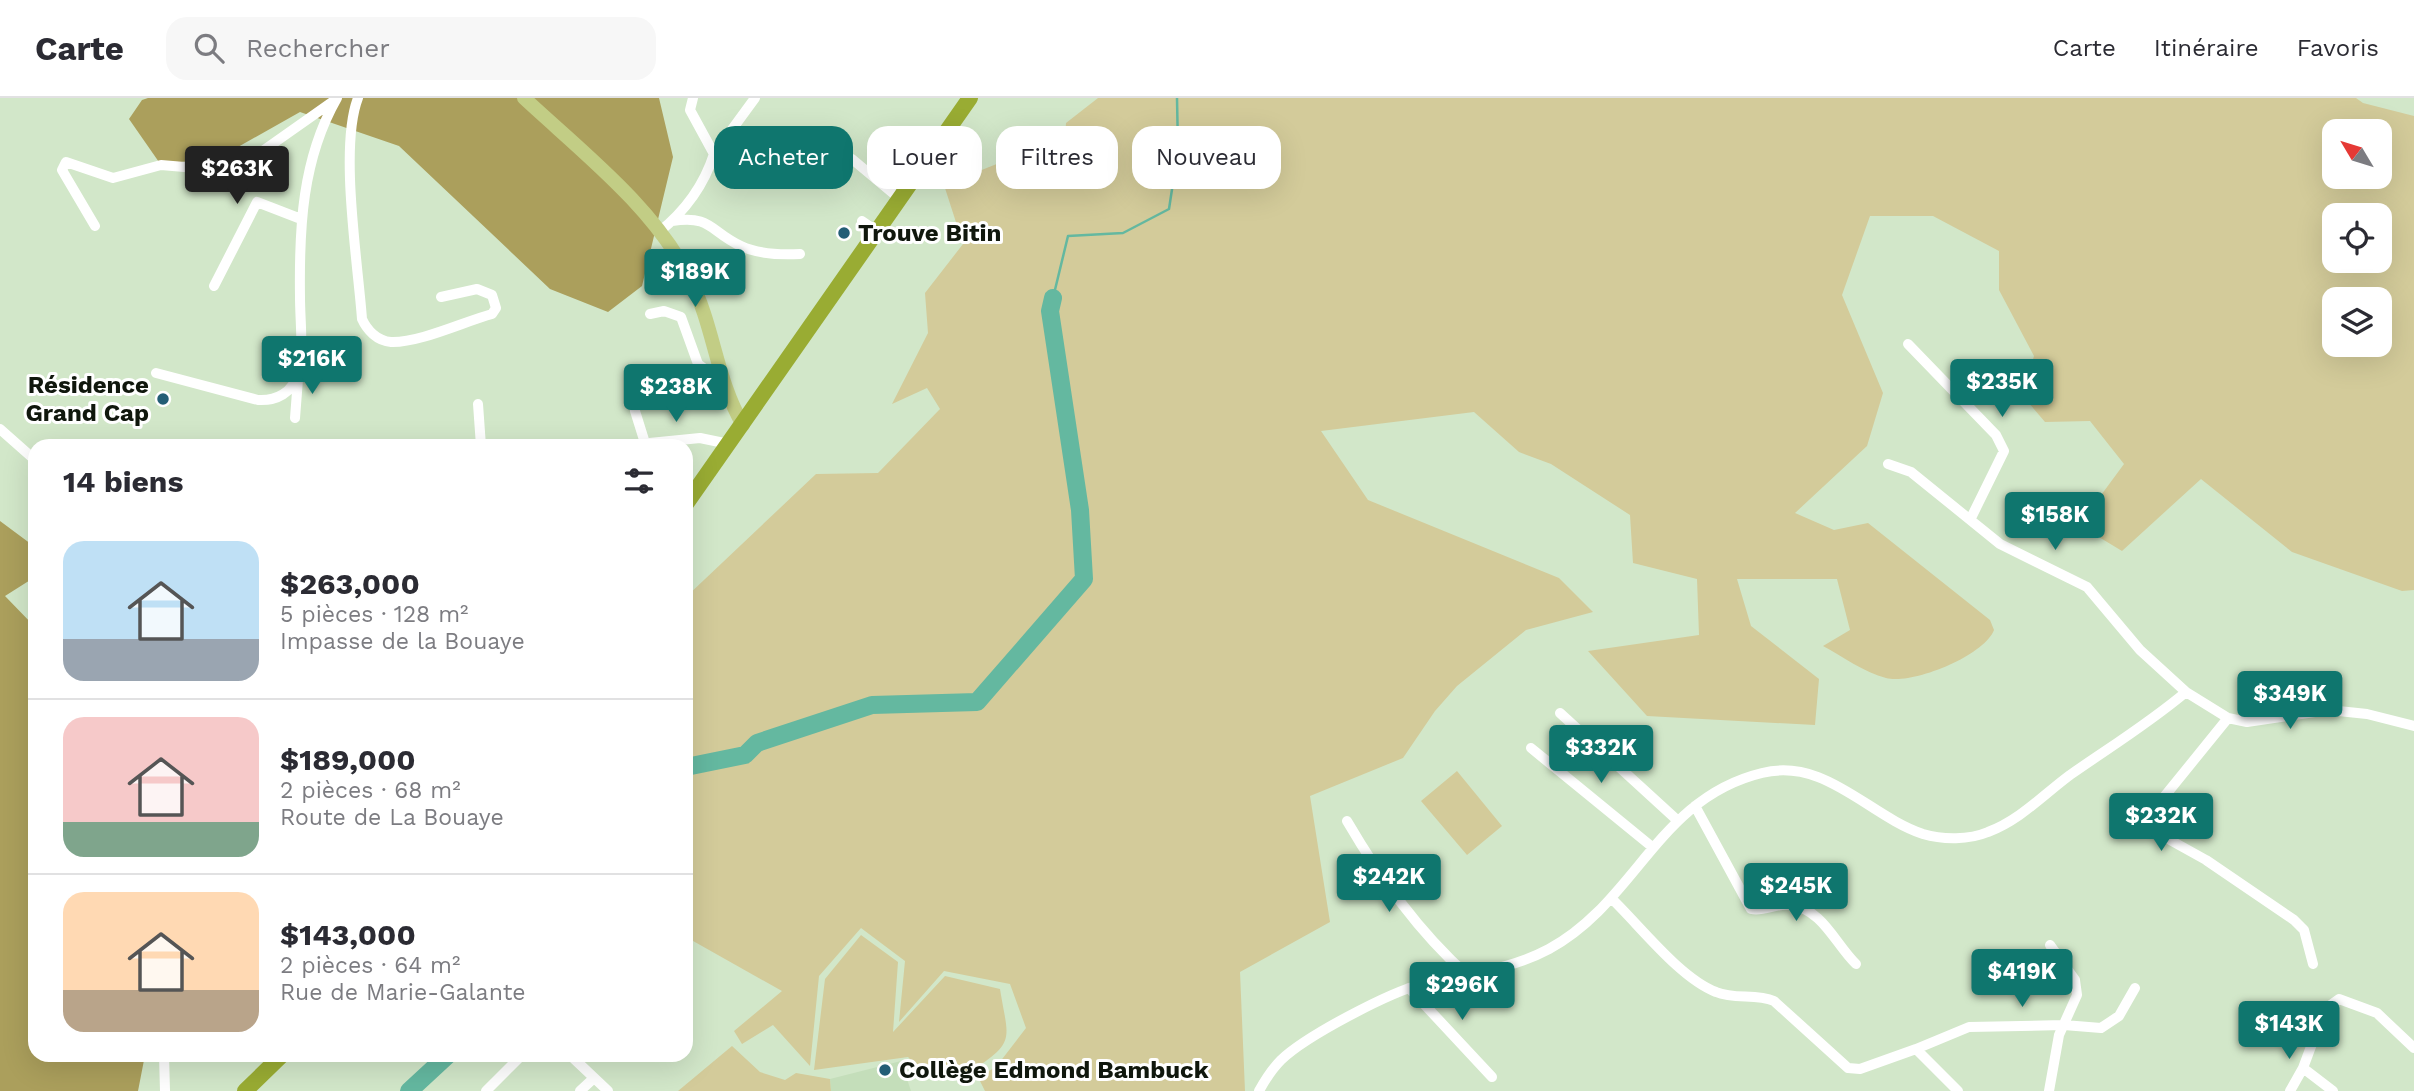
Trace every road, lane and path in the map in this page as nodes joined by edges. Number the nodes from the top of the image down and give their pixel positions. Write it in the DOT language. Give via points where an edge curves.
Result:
graph roads {
  1 [pos="337,98"];
  2 [pos="358,98"];
  3 [pos="524,98"];
  4 [pos="693,98"];
  5 [pos="755,98"];
  6 [pos="970,98"];
  7 [pos="734,126"];
  8 [pos="714,153"];
  9 [pos="853,160"];
  10 [pos="901,200"];
  11 [pos="301,219"];
  12 [pos="672,221"];
  13 [pos="862,221"];
  14 [pos="95,226"];
  15 [pos="659,232"];
  16 [pos="878,232"];
  17 [pos="800,254"];
  18 [pos="214,286"];
  19 [pos="441,297"];
  20 [pos="650,314"];
  21 [pos="1908,344"];
  22 [pos="718,368"];
  23 [pos="298,372"];
  24 [pos="156,373"];
  25 [pos="478,404"];
  26 [pos="635,411"];
  27 [pos="295,418"];
  28 [pos="743,425"];
  29 [pos="0,429"];
  30 [pos="480,439"];
  31 [pos="644,439"];
  32 [pos="693,439"];
  33 [pos="729,444"];
  34 [pos="28,454"];
  35 [pos="1888,464"];
  36 [pos="693,494"];
  37 [pos="1970,518"];
  38 [pos="2186,692"];
  39 [pos="1560,713"];
  40 [pos="2228,718"];
  41 [pos="2414,726"];
  42 [pos="1531,748"];
  43 [pos="1695,806"];
  44 [pos="1676,820"];
  45 [pos="1347,821"];
  46 [pos="1651,846"];
  47 [pos="1612,899"];
  48 [pos="2050,945"];
  49 [pos="1856,964"];
  50 [pos="2313,964"];
  51 [pos="1468,976"];
  52 [pos="1409,988"];
  53 [pos="2135,988"];
  54 [pos="2064,1025"];
  55 [pos="2414,1048"];
  56 [pos="1916,1049"];
  57 [pos="164,1062"];
  58 [pos="268,1062"];
  59 [pos="275,1062"];
  60 [pos="515,1062"];
  61 [pos="577,1062"];
  62 [pos="2303,1068"];
  63 [pos="1492,1077"];
  64 [pos="594,1078"];
  65 [pos="165,1091"];
  66 [pos="239,1091"];
  67 [pos="245,1091"];
  68 [pos="486,1091"];
  69 [pos="580,1091"];
  70 [pos="608,1091"];
  71 [pos="1259,1091"];
  72 [pos="1958,1091"];
  73 [pos="2049,1091"];
  74 [pos="2290,1091"];
  75 [pos="2333,1091"];
  1 -- 11 [label="street" via="311,161"];
  1 -- 14 [label="street" via="254,157 227,165 161,165 113,178 66,162 62,170"];
  2 -- 19 [label="street" via="352,113 350,154 362,319 367,329 388,342 492,314 496,308 492,295 477,289"];
  3 -- 15 [label="main road"];
  4 -- 8 [label="street" via="690,110"];
  5 -- 7 [label="street"];
  6 -- 10 [label="highway"];
  8 -- 12 [label="street" via="700,187"];
  9 -- 10 [label="street"];
  10 -- 16 [label="highway"];
  11 -- 18 [label="street" via="257,202"];
  11 -- 23 [label="street"];
  12 -- 15 [label="street"];
  12 -- 17 [label="street" via="701,220 742,247 781,256"];
  13 -- 16 [label="street"];
  15 -- 22 [label="main road" via="690,278 709,323"];
  16 -- 28 [label="highway"];
  20 -- 22 [label="street" via="664,311 681,317 698,364 706,370"];
  21 -- 37 [label="street" via="1996,435 2004,451"];
  22 -- 28 [label="main road"];
  23 -- 24 [label="street" via="284,395 271,401"];
  23 -- 27 [label="street"];
  25 -- 30 [label="street"];
  26 -- 31 [label="street"];
  28 -- 33 [label="highway"];
  29 -- 34 [label="street"];
  32 -- 33 [label="street" via="712,438"];
  33 -- 36 [label="highway"];
  35 -- 37 [label="street" via="1911,472"];
  37 -- 38 [label="street" via="2000,544 2087,587 2140,650"];
  38 -- 40 [label="street"];
  38 -- 43 [label="street" via="2016,817 1977,835 1946,838 1923,834 1831,782 1797,771 1745,778"];
  39 -- 44 [label="street"];
  40 -- 41 [label="street" via="2248,722 2329,710 2367,713"];
  40 -- 50 [label="street" via="2149,821 2161,835 2294,920 2304,930"];
  42 -- 46 [label="street"];
  43 -- 44 [label="street"];
  43 -- 49 [label="street" via="1751,909 1784,904 1804,909 1832,933"];
  44 -- 46 [label="street"];
  45 -- 51 [label="street" via="1379,877 1435,946"];
  46 -- 47 [label="street"];
  47 -- 51 [label="street" via="1583,928 1549,949 1517,964"];
  47 -- 56 [label="street" via="1702,985 1731,997 1774,1001 1848,1068 1860,1069"];
  48 -- 54 [label="street" via="2075,980 2077,995"];
  51 -- 52 [label="street"];
  52 -- 63 [label="street"];
  52 -- 71 [label="street" via="1296,1048 1272,1070"];
  53 -- 54 [label="street" via="2119,1016 2108,1025"];
  54 -- 56 [label="street" via="1969,1027"];
  54 -- 73 [label="street"];
  55 -- 62 [label="street" via="2377,1013 2339,999 2325,1009"];
  56 -- 72 [label="street"];
  57 -- 65 [label="street"];
  58 -- 66 [label="highway"];
  59 -- 67 [label="highway"];
  60 -- 68 [label="street"];
  61 -- 64 [label="street"];
  62 -- 74 [label="street"];
  62 -- 75 [label="street"];
  64 -- 69 [label="street"];
  64 -- 70 [label="street"];
}
